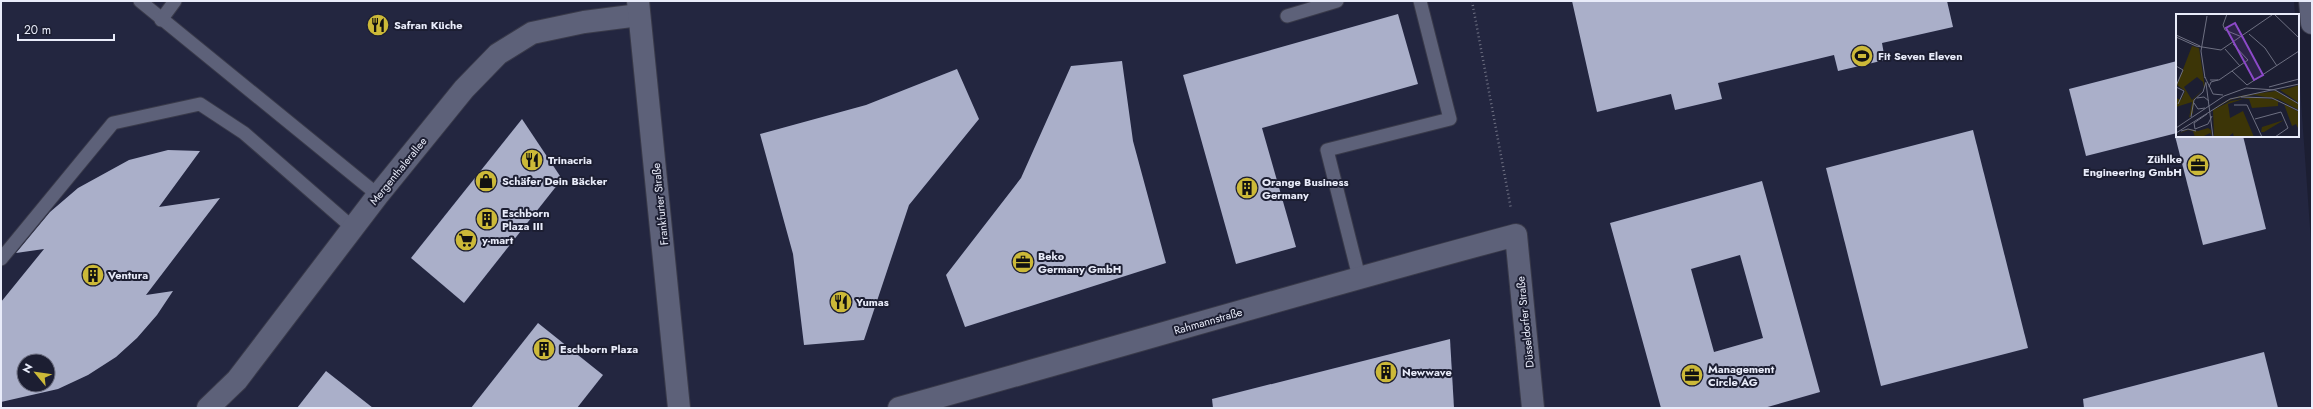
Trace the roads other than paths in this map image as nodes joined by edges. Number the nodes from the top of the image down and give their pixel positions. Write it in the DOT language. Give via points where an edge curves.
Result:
graph roads {
  1 [pos="140,1"];
  2 [pos="175,1"];
  3 [pos="1337,1"];
  4 [pos="1420,1"];
  5 [pos="2310,1"];
  6 [pos="639,8"];
  7 [pos="1287,16"];
  8 [pos="161,20"];
  9 [pos="2312,23"];
  10 [pos="378,195"];
  11 [pos="353,228"];
  12 [pos="1516,235"];
  13 [pos="1,259"];
  14 [pos="1359,277"];
  15 [pos="208,408"];
  16 [pos="679,408"];
  17 [pos="899,408"];
  18 [pos="1534,408"];
  1 -- 8 [label="lane"];
  2 -- 8 [label="lane"];
  3 -- 7 [label="lane"];
  4 -- 14 [label="lane" via="1450,119 1327,150"];
  5 -- 9 [label="street"];
  6 -- 10 [label="street, Mergenthalerallee" via="532,33 498,54 464,89"];
  6 -- 16 [label="street, Frankfurter Straße"];
  8 -- 10 [label="lane"];
  10 -- 11 [label="street, Mergenthalerallee"];
  11 -- 13 [label="lane" via="244,133 200,104 113,123"];
  11 -- 15 [label="street, Mergenthalerallee" via="237,380"];
  12 -- 14 [label="street, Rahmannstraße"];
  12 -- 18 [label="street, Düsseldorfer Straße"];
  14 -- 17 [label="street, Rahmannstraße"];
}
